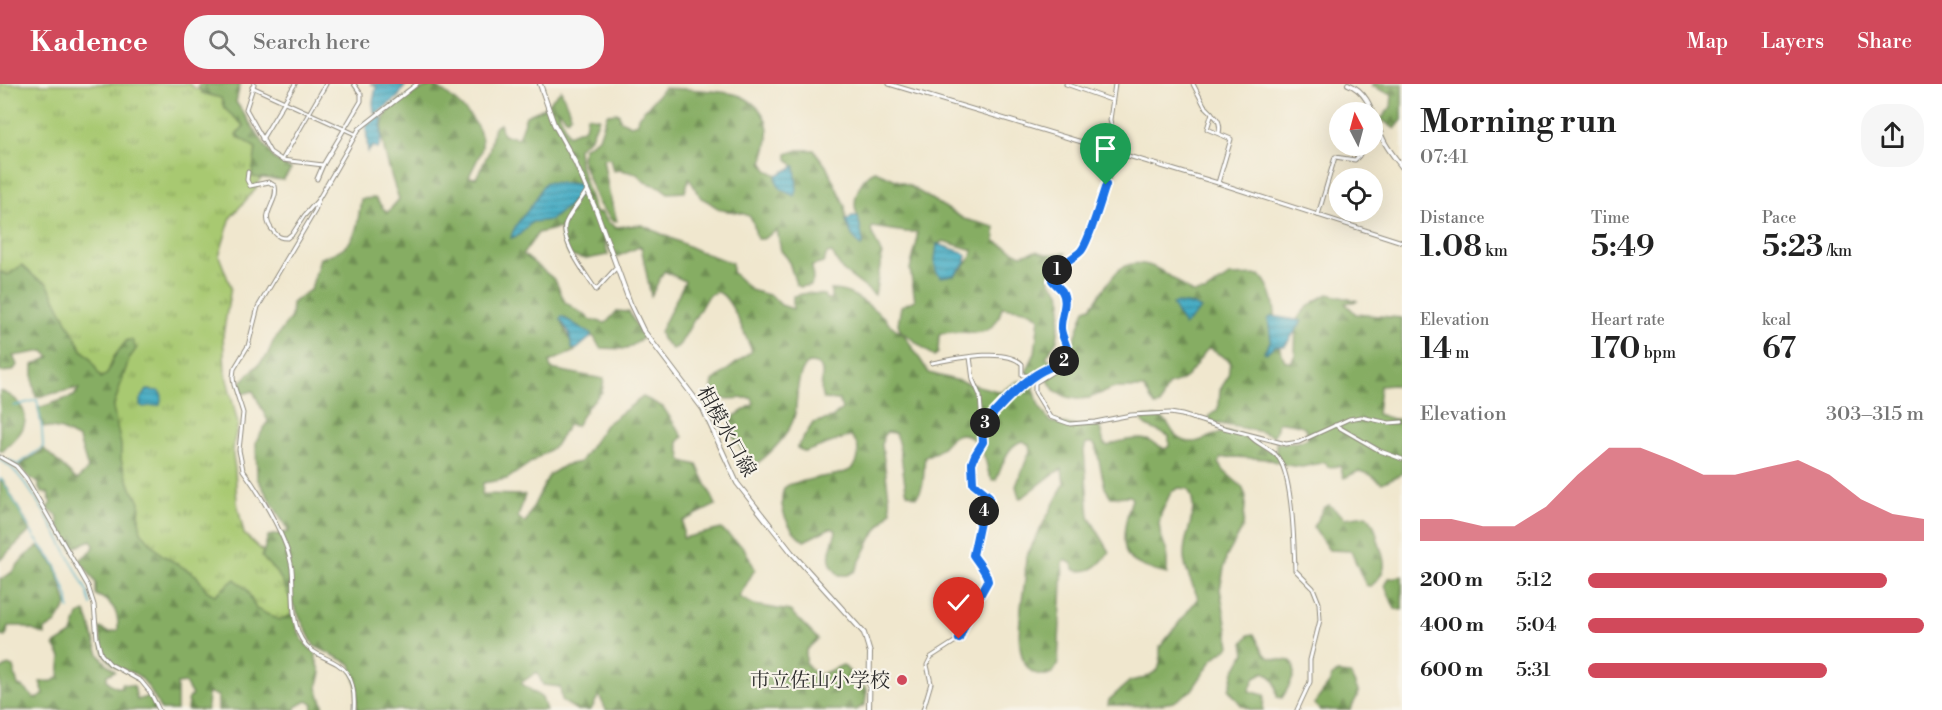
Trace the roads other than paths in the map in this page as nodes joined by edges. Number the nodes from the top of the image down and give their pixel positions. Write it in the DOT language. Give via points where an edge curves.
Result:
graph roads {
  1 [pos="296,84"];
  2 [pos="326,84"];
  3 [pos="354,84"];
  4 [pos="417,84"];
  5 [pos="540,84"];
  6 [pos="889,84"];
  7 [pos="1066,84"];
  8 [pos="1115,84"];
  9 [pos="1193,84"];
  10 [pos="1348,84"];
  11 [pos="253,85"];
  12 [pos="1111,100"];
  13 [pos="1366,102"];
  14 [pos="285,103"];
  15 [pos="309,114"];
  16 [pos="1212,114"];
  17 [pos="345,130"];
  18 [pos="355,134"];
  19 [pos="1219,134"];
  20 [pos="1383,138"];
  21 [pos="262,140"];
  22 [pos="1118,153"];
  23 [pos="1358,156"];
  24 [pos="282,160"];
  25 [pos="323,165"];
  26 [pos="1402,167"];
  27 [pos="248,172"];
  28 [pos="318,179"];
  29 [pos="1218,183"];
  30 [pos="587,189"];
  31 [pos="318,200"];
  32 [pos="1317,215"];
  33 [pos="1402,242"];
  34 [pos="617,267"];
  35 [pos="1069,356"];
  36 [pos="970,357"];
  37 [pos="932,363"];
  38 [pos="1035,376"];
  39 [pos="1402,422"];
  40 [pos="1335,424"];
  41 [pos="982,425"];
  42 [pos="1249,435"];
  43 [pos="0,457"];
  44 [pos="1402,459"];
  45 [pos="159,710"];
  46 [pos="354,710"];
  47 [pos="870,710"];
  48 [pos="923,710"];
  49 [pos="1297,710"];
  1 -- 14 [label="street"];
  2 -- 15 [label="street"];
  3 -- 17 [label="street" via="361,101"];
  4 -- 18 [label="street"];
  5 -- 30 [label="main road, 相模水口線" via="554,124"];
  6 -- 22 [label="street"];
  7 -- 12 [label="street"];
  8 -- 12 [label="street"];
  9 -- 16 [label="street"];
  10 -- 13 [label="main road" via="1361,92"];
  11 -- 14 [label="street"];
  11 -- 21 [label="street" via="246,109"];
  12 -- 22 [label="street" via="1110,120"];
  14 -- 15 [label="street"];
  14 -- 21 [label="street"];
  15 -- 17 [label="street"];
  15 -- 24 [label="street"];
  16 -- 19 [label="street" via="1218,120"];
  16 -- 19 [label="street" via="1207,129"];
  17 -- 18 [label="street"];
  17 -- 25 [label="street"];
  18 -- 31 [label="street"];
  19 -- 29 [label="street" via="1231,139"];
  20 -- 26 [label="main road"];
  21 -- 24 [label="street"];
  22 -- 29 [label="street"];
  22 -- 35 [label="street" via="1083,248 1052,277 1064,296 1061,331"];
  23 -- 32 [label="street" via="1355,160 1335,157"];
  24 -- 25 [label="street"];
  25 -- 28 [label="street"];
  27 -- 31 [label="street" via="250,186 269,182 275,186 267,220 282,238 293,233"];
  29 -- 32 [label="street"];
  30 -- 34 [label="main road, 相模水口線"];
  30 -- 34 [label="street" via="565,224 566,237 596,290"];
  31 -- 46 [label="street" via="258,307 248,346 233,377 243,413 240,461 287,553 299,634 314,651 344,668 353,686"];
  32 -- 33 [label="street"];
  34 -- 47 [label="main road, 相模水口線" via="642,330 703,409 737,483 792,554 864,633 870,653"];
  35 -- 38 [label="street"];
  35 -- 42 [label="street" via="1067,363 1035,383 1035,392 1050,417 1070,424 1170,413"];
  36 -- 37 [label="street"];
  36 -- 38 [label="street" via="1014,358 1023,364 1022,375"];
  36 -- 41 [label="street" via="980,396"];
  38 -- 41 [label="street"];
  39 -- 40 [label="street" via="1362,417"];
  40 -- 42 [label="street" via="1292,444"];
  40 -- 44 [label="street" via="1380,451"];
  41 -- 48 [label="street" via="983,442 972,463 973,483 989,500 973,555 988,576 988,584 959,639 931,657 927,665 931,683"];
  42 -- 49 [label="street" via="1278,456 1289,492 1295,570 1313,588 1319,603 1310,682"];
  43 -- 45 [label="street" via="16,466 26,478 80,570 91,594 102,654 110,664 141,681"];
}
